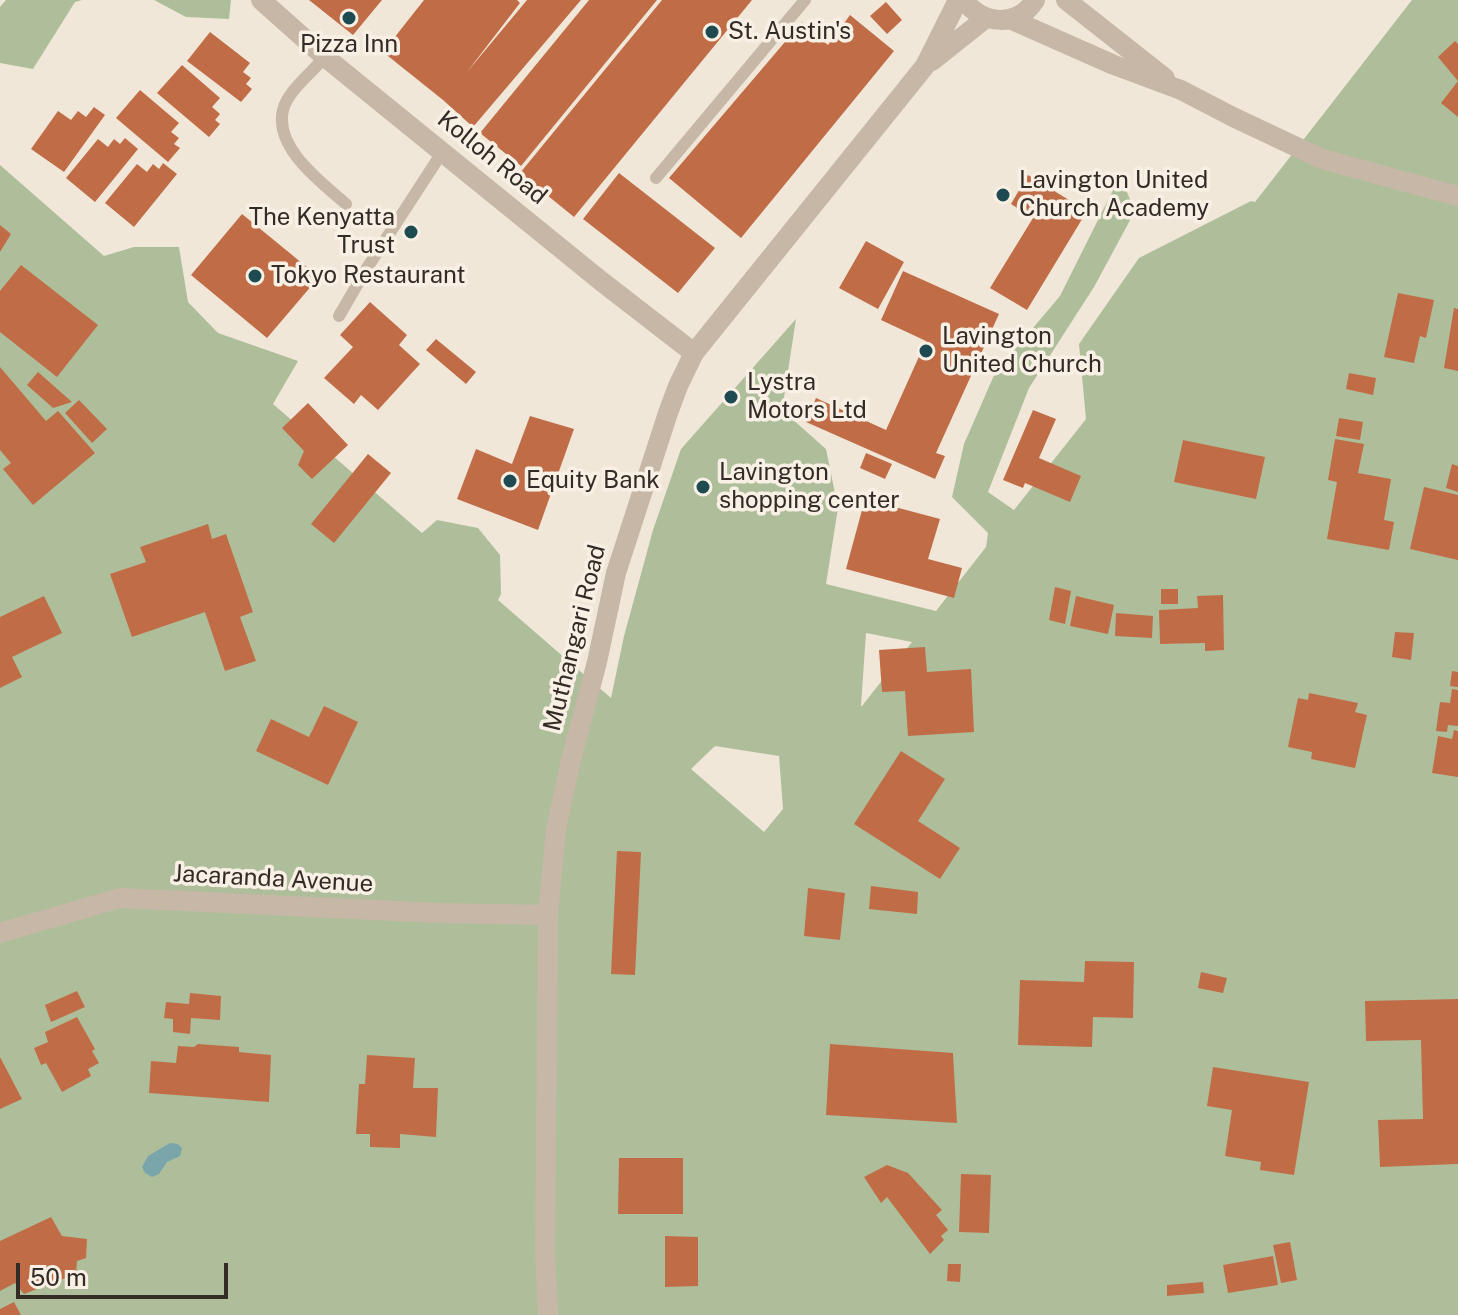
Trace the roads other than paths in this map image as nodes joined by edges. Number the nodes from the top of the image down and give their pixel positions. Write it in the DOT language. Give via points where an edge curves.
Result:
graph roads {
  1 [pos="261,0"];
  2 [pos="805,0"];
  3 [pos="958,0"];
  4 [pos="964,0"];
  5 [pos="1035,0"];
  6 [pos="1066,0"];
  7 [pos="986,18"];
  8 [pos="1010,19"];
  9 [pos="325,57"];
  10 [pos="925,66"];
  11 [pos="1181,90"];
  12 [pos="443,151"];
  13 [pos="656,178"];
  14 [pos="1458,196"];
  15 [pos="346,204"];
  16 [pos="339,316"];
  17 [pos="694,353"];
  18 [pos="548,915"];
  19 [pos="0,933"];
  20 [pos="548,1315"];
  1 -- 9 [label="street, Kolloh Road"];
  2 -- 13 [label="lane"];
  3 -- 10 [label="street, Muthangari Road"];
  4 -- 7 [label="street"];
  5 -- 8 [label="street"];
  6 -- 11 [label="street"];
  7 -- 8 [label="street"];
  7 -- 10 [label="street, Muthangari Road"];
  8 -- 11 [label="street"];
  9 -- 12 [label="street, Kolloh Road"];
  9 -- 15 [label="lane" via="291,94 283,110 283,131 291,151"];
  10 -- 17 [label="street, Muthangari Road"];
  11 -- 14 [label="street" via="1322,159"];
  12 -- 16 [label="lane"];
  12 -- 17 [label="street, Kolloh Road"];
  17 -- 18 [label="street, Muthangari Road" via="668,413 616,573 556,829"];
  18 -- 19 [label="street, Jacaranda Avenue" via="120,898"];
  18 -- 20 [label="street, Muthangari Road"];
}
